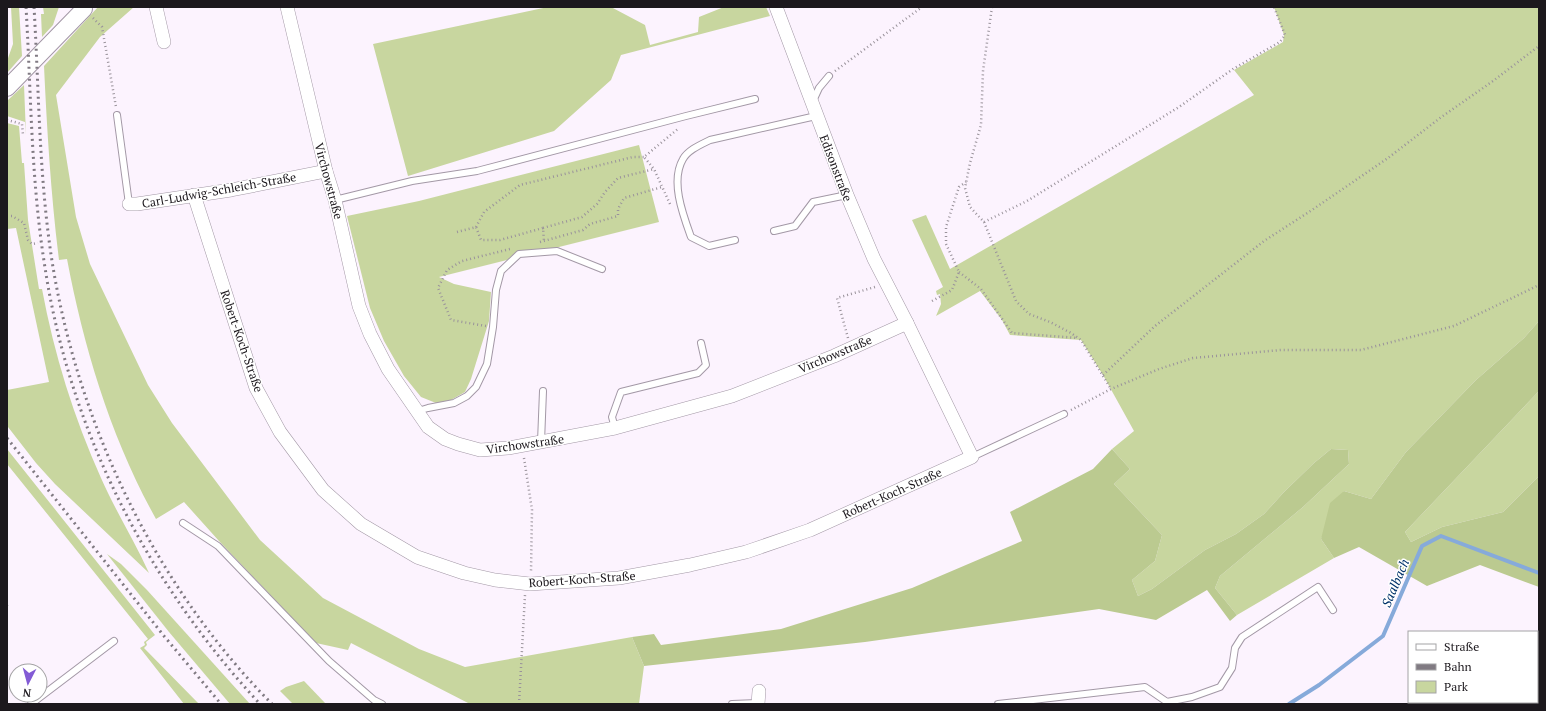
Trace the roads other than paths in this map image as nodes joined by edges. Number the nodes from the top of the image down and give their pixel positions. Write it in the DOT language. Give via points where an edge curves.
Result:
graph roads {
  1 [pos="156,7"];
  2 [pos="287,7"];
  3 [pos="776,7"];
  4 [pos="85,9"];
  5 [pos="164,42"];
  6 [pos="829,76"];
  7 [pos="7,88"];
  8 [pos="755,99"];
  9 [pos="814,110"];
  10 [pos="117,115"];
  11 [pos="326,171"];
  12 [pos="194,195"];
  13 [pos="847,195"];
  14 [pos="335,200"];
  15 [pos="129,204"];
  16 [pos="774,232"];
  17 [pos="735,240"];
  18 [pos="602,269"];
  19 [pos="907,324"];
  20 [pos="701,343"];
  21 [pos="542,391"];
  22 [pos="418,412"];
  23 [pos="1064,414"];
  24 [pos="616,428"];
  25 [pos="541,442"];
  26 [pos="972,457"];
  27 [pos="183,523"];
  28 [pos="1333,610"];
  29 [pos="114,640"];
  30 [pos="758,699"];
  31 [pos="31,704"];
  32 [pos="382,704"];
  33 [pos="732,704"];
  34 [pos="998,704"];
  1 -- 5 [label="street"];
  2 -- 11 [label="street, Virchowstraße"];
  3 -- 9 [label="street, Edisonstraße"];
  4 -- 7 [label="street"];
  6 -- 9 [label="lane" via="819,88"];
  8 -- 14 [label="lane" via="477,171 412,181"];
  9 -- 13 [label="street, Edisonstraße"];
  9 -- 17 [label="lane" via="710,140 696,147 683,159 677,181 682,211 691,237 709,246"];
  10 -- 15 [label="lane, Carl-Ludwig-Schleich-Straße"];
  11 -- 12 [label="street, Carl-Ludwig-Schleich-Straße"];
  11 -- 14 [label="street, Virchowstraße"];
  12 -- 15 [label="street, Carl-Ludwig-Schleich-Straße"];
  12 -- 26 [label="street, Robert-Koch-Straße" via="256,388 280,432 323,490 361,524 417,557 464,573 495,580 544,584 619,578 690,565 746,552 810,530"];
  13 -- 16 [label="lane" via="813,202 795,226"];
  13 -- 19 [label="street, Edisonstraße" via="874,259"];
  14 -- 22 [label="street, Virchowstraße" via="359,306 388,369"];
  18 -- 22 [label="lane" via="557,251 519,254 501,271 496,290 487,364 476,387 454,404"];
  19 -- 24 [label="street, Virchowstraße" via="732,396"];
  19 -- 26 [label="street"];
  20 -- 24 [label="lane" via="706,365 698,373 621,392 612,418"];
  21 -- 25 [label="lane"];
  22 -- 25 [label="street, Virchowstraße" via="428,426 445,439 480,450"];
  23 -- 26 [label="lane, Robert-Koch-Straße"];
  24 -- 25 [label="street, Virchowstraße"];
  27 -- 32 [label="lane" via="218,546 329,661"];
  28 -- 34 [label="lane" via="1318,587 1242,637 1235,648 1232,668 1220,687 1192,697 1166,702 1145,687"];
  29 -- 31 [label="lane"];
  30 -- 33 [label="lane"];
}
